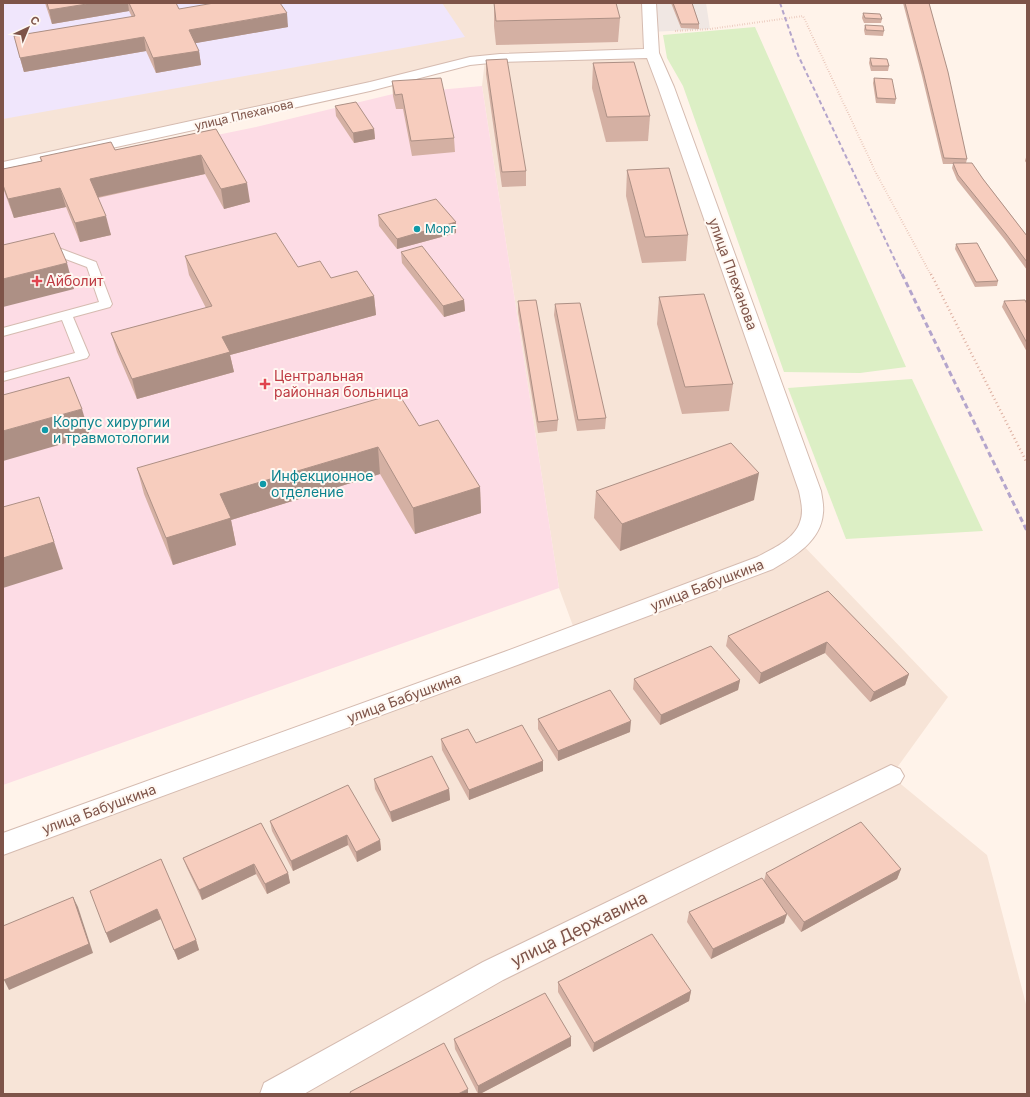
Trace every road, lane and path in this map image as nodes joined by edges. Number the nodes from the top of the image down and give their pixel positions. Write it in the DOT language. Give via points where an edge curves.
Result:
graph roads {
  1 [pos="649,3"];
  2 [pos="650,32"];
  3 [pos="652,53"];
  4 [pos="3,167"];
  5 [pos="33,257"];
  6 [pos="66,315"];
  7 [pos="3,332"];
  8 [pos="3,377"];
  9 [pos="1027,463"];
  10 [pos="799,541"];
  11 [pos="891,776"];
  12 [pos="3,844"];
  13 [pos="274,1094"];
  1 -- 2 [label="street, улица Плеханова"];
  2 -- 3 [label="street, улица Плеханова"];
  2 -- 9 [label="path" via="710,29 803,16 876,173 945,300"];
  3 -- 4 [label="street, улица Плеханова" via="485,60"];
  3 -- 10 [label="street, улица Плеханова" via="810,490 813,511 811,524"];
  5 -- 6 [label="lane" via="56,252 92,265 106,304"];
  6 -- 7 [label="lane"];
  6 -- 8 [label="lane" via="82,355"];
  10 -- 12 [label="street, улица Бабушкина" via="765,563"];
  11 -- 13 [label="street, улица Державина" via="493,971"];
}
